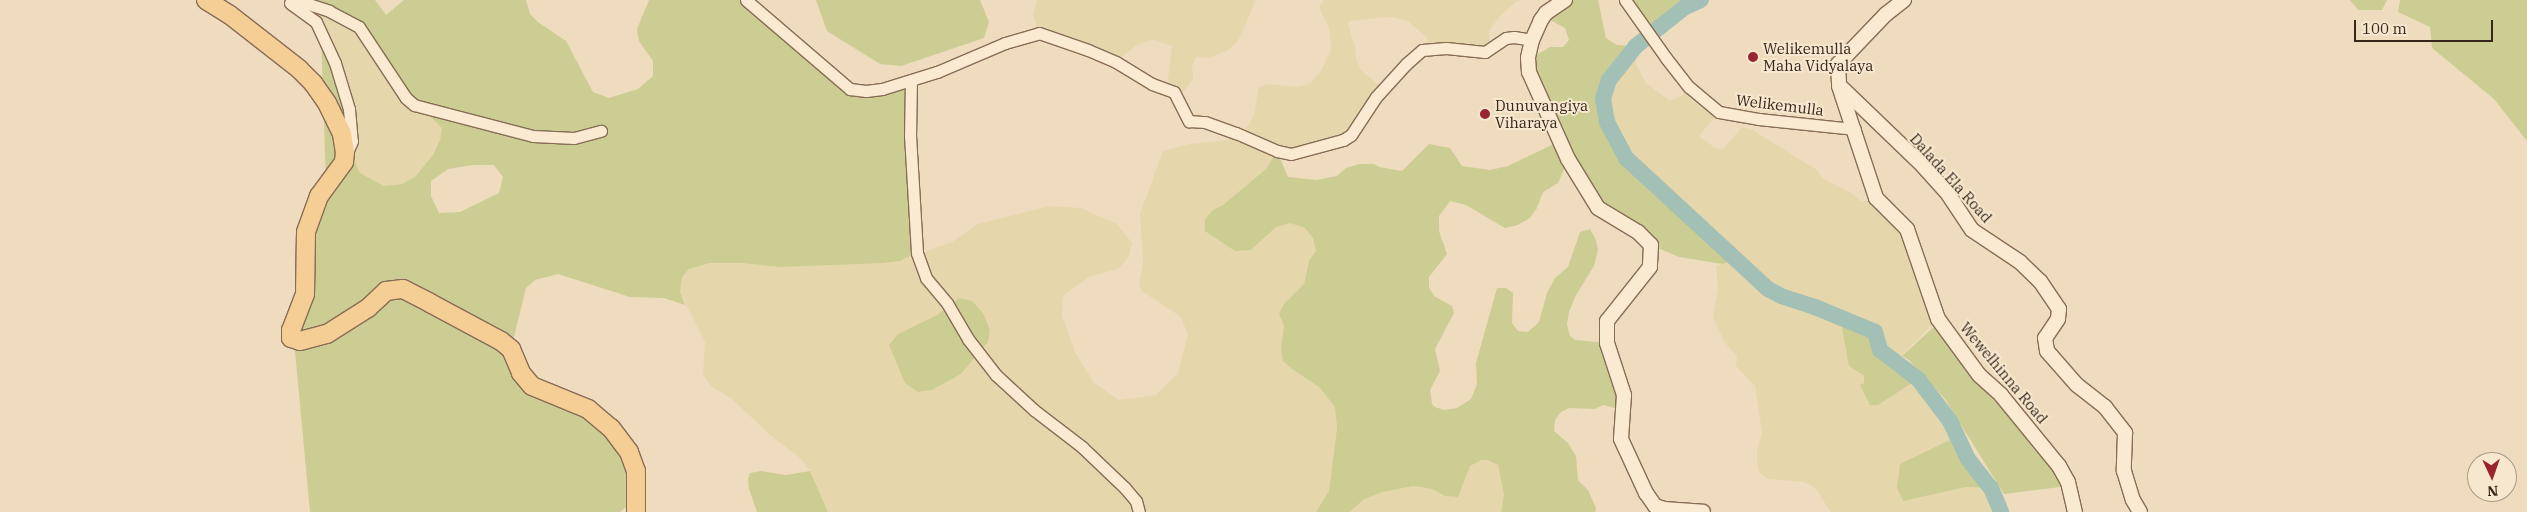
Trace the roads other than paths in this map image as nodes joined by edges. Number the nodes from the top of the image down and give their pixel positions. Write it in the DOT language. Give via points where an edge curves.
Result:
graph roads {
  1 [pos="206,0"];
  2 [pos="290,0"];
  3 [pos="296,0"];
  4 [pos="746,0"];
  5 [pos="1565,0"];
  6 [pos="1625,0"];
  7 [pos="1904,0"];
  8 [pos="1532,40"];
  9 [pos="911,80"];
  10 [pos="1839,86"];
  11 [pos="1854,129"];
  12 [pos="601,131"];
  13 [pos="344,162"];
  14 [pos="636,512"];
  15 [pos="1138,512"];
  16 [pos="1703,512"];
  17 [pos="2075,512"];
  18 [pos="2140,512"];
  1 -- 13 [label="main road" via="230,15 313,83 342,134"];
  2 -- 13 [label="street" via="290,4 316,22 345,90 352,141"];
  3 -- 12 [label="street" via="329,11 359,27 400,90 414,105 533,136 574,138"];
  4 -- 9 [label="street" via="850,89 882,89"];
  5 -- 8 [label="street" via="1546,13"];
  6 -- 11 [label="street, Welikemulla" via="1689,87 1720,112"];
  7 -- 10 [label="street, Wewelhinna Road" via="1838,64"];
  8 -- 9 [label="street" via="1506,38 1485,52 1446,48 1422,50 1376,97 1351,134 1343,140 1291,154 1236,132 1205,122 1189,121 1174,92 1152,84 1102,56 1039,33"];
  8 -- 16 [label="street" via="1529,72 1568,159 1598,208 1638,232 1651,245 1650,267 1607,321 1607,343 1624,395 1622,439 1655,506"];
  9 -- 15 [label="street" via="910,134 917,253 926,278 996,375 1082,447 1125,488 1136,501"];
  10 -- 11 [label="street, Wewelhinna Road"];
  10 -- 18 [label="street, Dalada Ela Road" via="1923,166 1948,194 1972,230 2020,262 2040,281 2059,309 2058,319 2045,338 2047,351 2077,385 2105,407 2125,433 2124,471 2132,500"];
  11 -- 17 [label="street, Wewelhinna Road" via="1876,198 1910,236 1938,320 1979,375 2001,395 2058,466 2068,482"];
  13 -- 14 [label="main road" via="319,196 306,232 305,294 291,338 300,341 327,334 368,308 386,291 403,289 423,299 501,341 510,349 521,373 532,386 588,409 612,428 629,452 636,471"];
}
